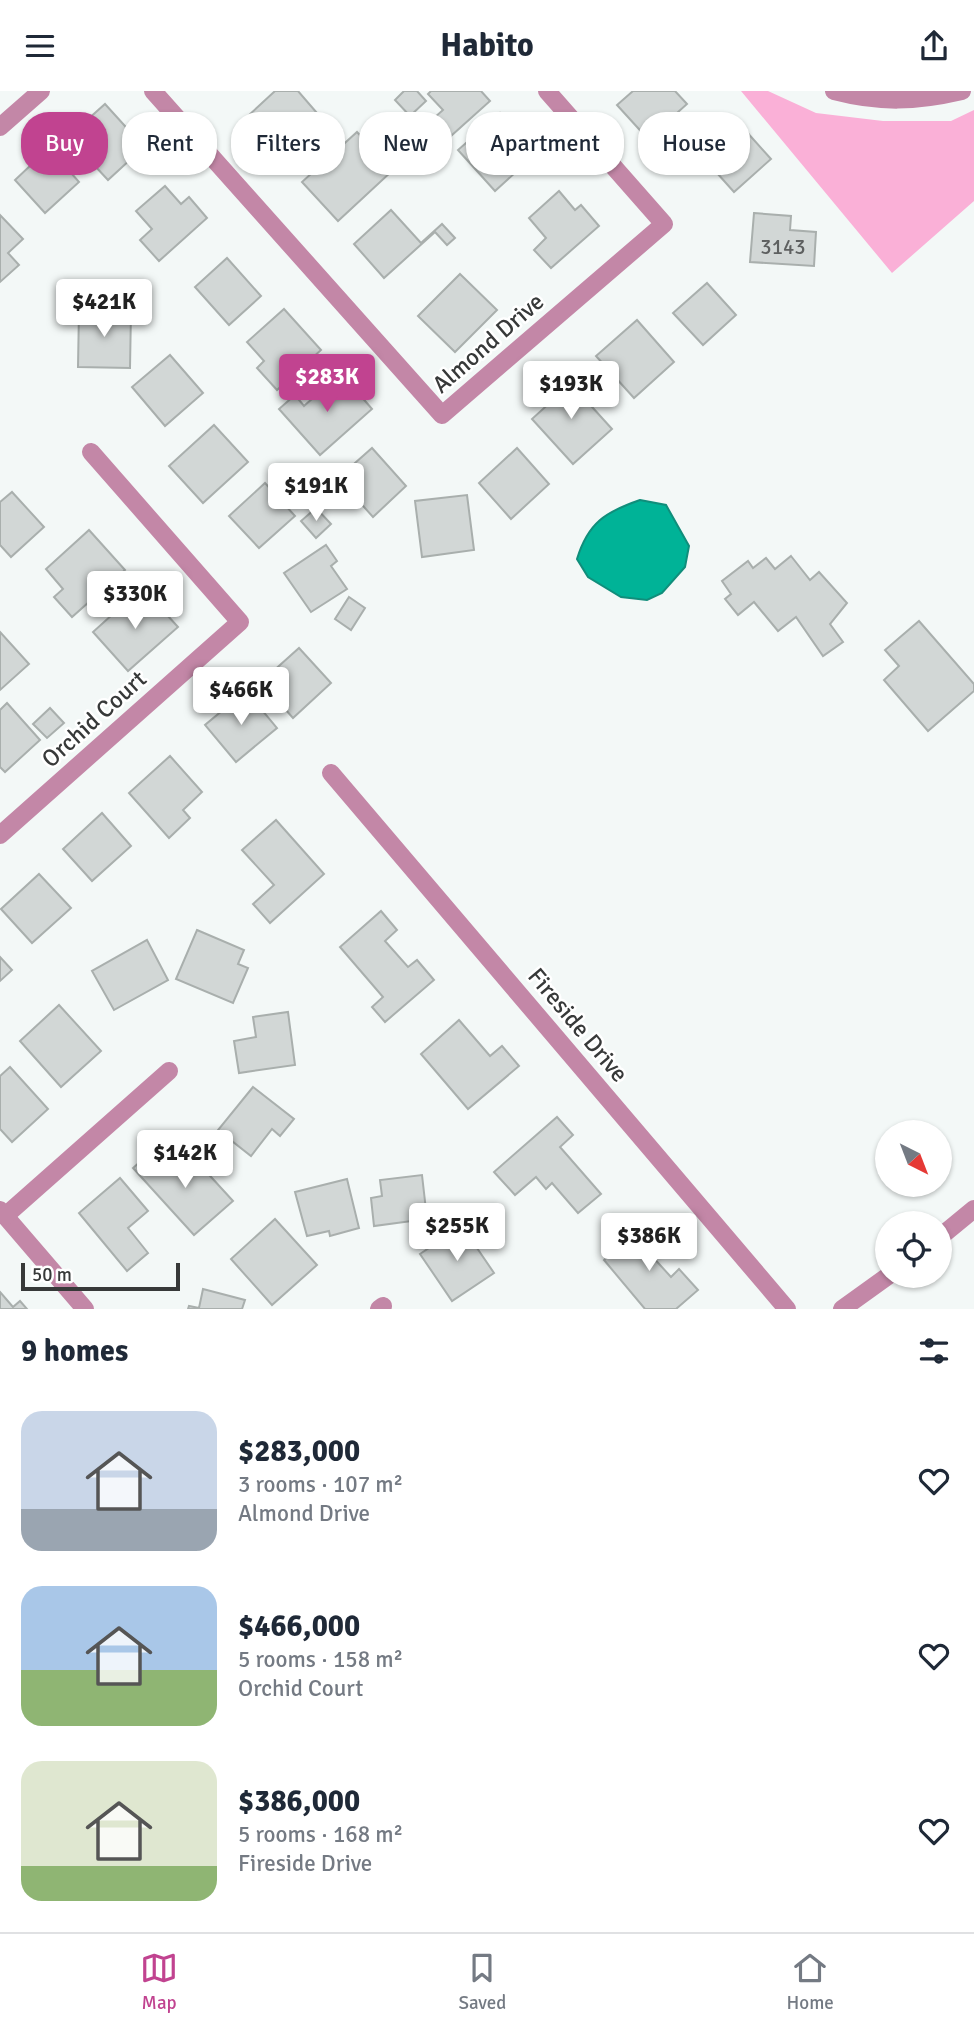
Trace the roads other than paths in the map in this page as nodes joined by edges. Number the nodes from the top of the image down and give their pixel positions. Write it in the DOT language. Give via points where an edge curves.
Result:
graph roads {
  1 [pos="40,91"];
  2 [pos="153,91"];
  3 [pos="547,91"];
  4 [pos="834,91"];
  5 [pos="962,91"];
  6 [pos="0,127"];
  7 [pos="91,452"];
  8 [pos="331,773"];
  9 [pos="0,835"];
  10 [pos="169,1071"];
  11 [pos="974,1209"];
  12 [pos="3,1213"];
  13 [pos="952,1227"];
  14 [pos="875,1285"];
  15 [pos="86,1309"];
  16 [pos="788,1309"];
  17 [pos="842,1309"];
  1 -- 6 [label="street"];
  2 -- 3 [label="street, Almond Drive" via="442,415 664,224"];
  4 -- 5 [label="street" via="870,100 930,99"];
  7 -- 9 [label="street, Orchid Court" via="240,622"];
  8 -- 16 [label="street, Fireside Drive"];
  10 -- 12 [label="street"];
  11 -- 13 [label="street"];
  12 -- 15 [label="street"];
  14 -- 17 [label="street"];
}
